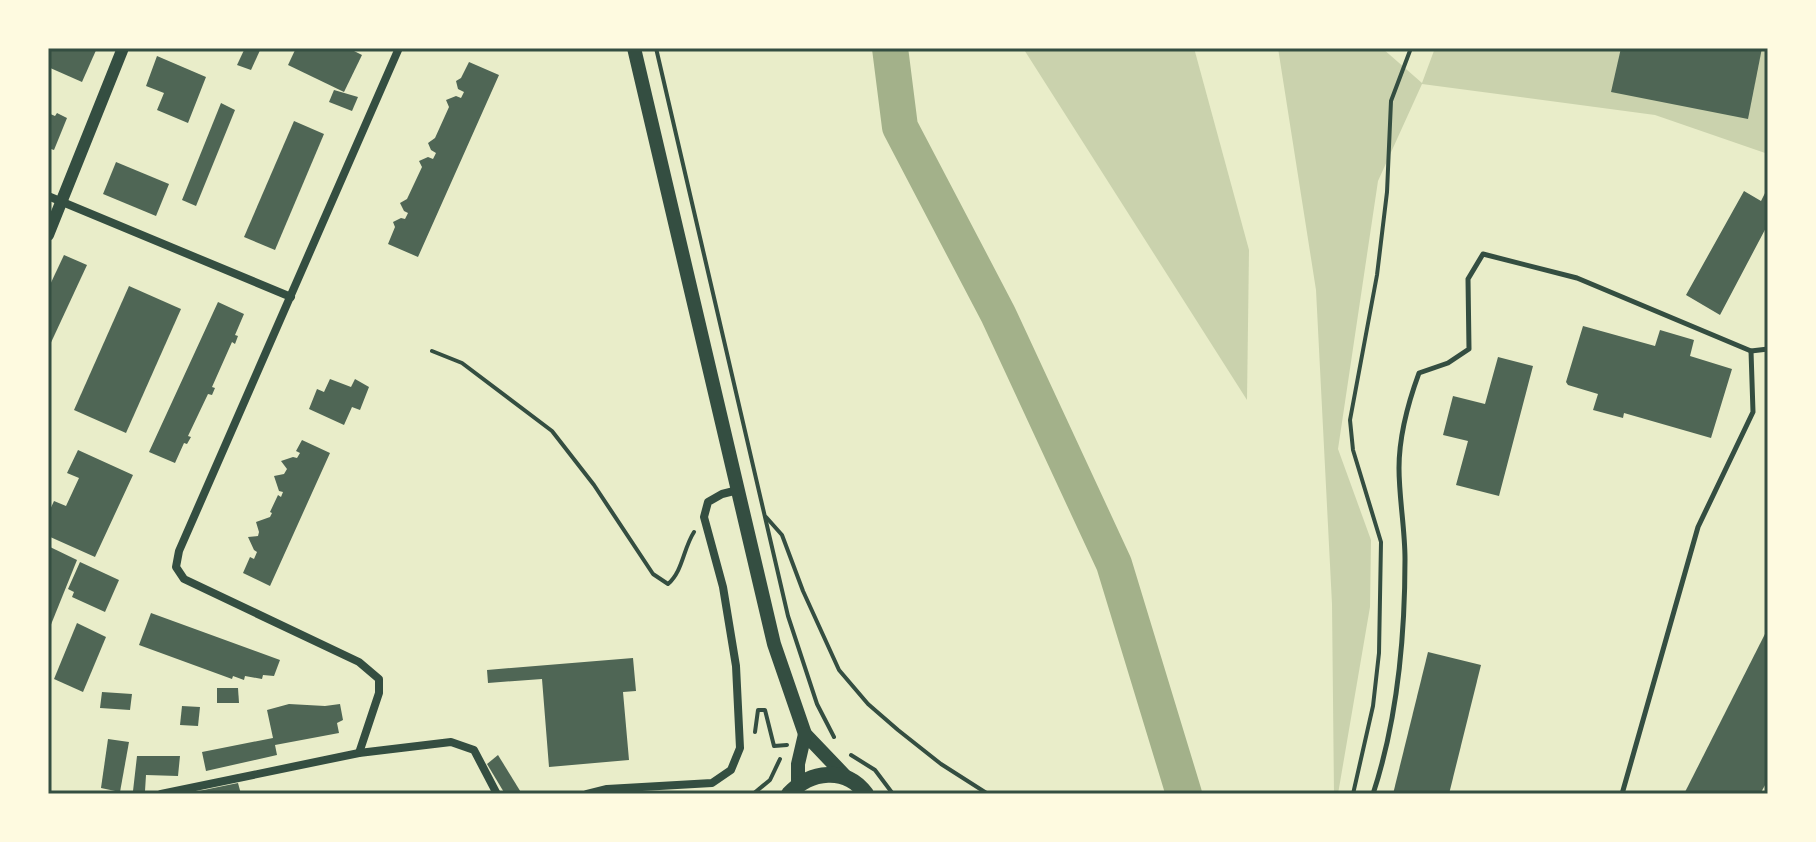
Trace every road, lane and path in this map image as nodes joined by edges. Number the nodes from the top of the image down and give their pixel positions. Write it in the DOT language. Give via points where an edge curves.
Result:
graph roads {
  1 [pos="123,48"];
  2 [pos="399,48"];
  3 [pos="634,48"];
  4 [pos="656,48"];
  5 [pos="1411,48"];
  6 [pos="48,196"];
  7 [pos="63,202"];
  8 [pos="48,235"];
  9 [pos="291,297"];
  10 [pos="1768,349"];
  11 [pos="432,351"];
  12 [pos="1751,351"];
  13 [pos="740,496"];
  14 [pos="764,516"];
  15 [pos="704,517"];
  16 [pos="805,734"];
  17 [pos="841,745"];
  18 [pos="740,748"];
  19 [pos="359,753"];
  20 [pos="848,753"];
  21 [pos="847,778"];
  22 [pos="793,789"];
  23 [pos="161,794"];
  24 [pos="497,794"];
  25 [pos="587,794"];
  26 [pos="753,794"];
  27 [pos="866,794"];
  28 [pos="893,794"];
  29 [pos="988,794"];
  30 [pos="1353,794"];
  31 [pos="1373,794"];
  32 [pos="1622,794"];
  1 -- 7 [label="street"];
  2 -- 9 [label="street"];
  3 -- 13 [label="main road"];
  4 -- 14 [label="path"];
  5 -- 30 [label="path" via="1391,101 1380,248 1350,420 1353,450 1381,542 1376,680"];
  6 -- 7 [label="street"];
  7 -- 8 [label="street"];
  7 -- 9 [label="street"];
  9 -- 19 [label="street" via="176,567 184,579 359,662 379,679"];
  10 -- 12 [label="lane"];
  11 -- 15 [label="path" via="462,363 552,431 653,574 668,584 677,576 686,544"];
  12 -- 31 [label="lane" via="1577,278 1483,254 1468,279 1469,349 1419,373 1407,406 1399,467 1405,548 1402,645"];
  12 -- 32 [label="lane" via="1753,412 1698,527"];
  13 -- 14 [label="path"];
  13 -- 15 [label="street" via="722,494 708,502"];
  13 -- 16 [label="main road" via="774,644"];
  14 -- 17 [label="path" via="800,656"];
  14 -- 29 [label="path" via="782,535 839,670 898,730"];
  15 -- 18 [label="street" via="736,666"];
  16 -- 21 [label="main road"];
  16 -- 22 [label="main road"];
  18 -- 25 [label="street" via="731,770 712,783"];
  18 -- 26 [label="path" via="753,747 758,710 765,710 774,746 784,745 770,780"];
  19 -- 23 [label="street"];
  19 -- 24 [label="street" via="451,742 474,750"];
  20 -- 28 [label="path" via="875,770"];
  21 -- 22 [label="main road" via="813,776"];
  21 -- 27 [label="main road"];
}
